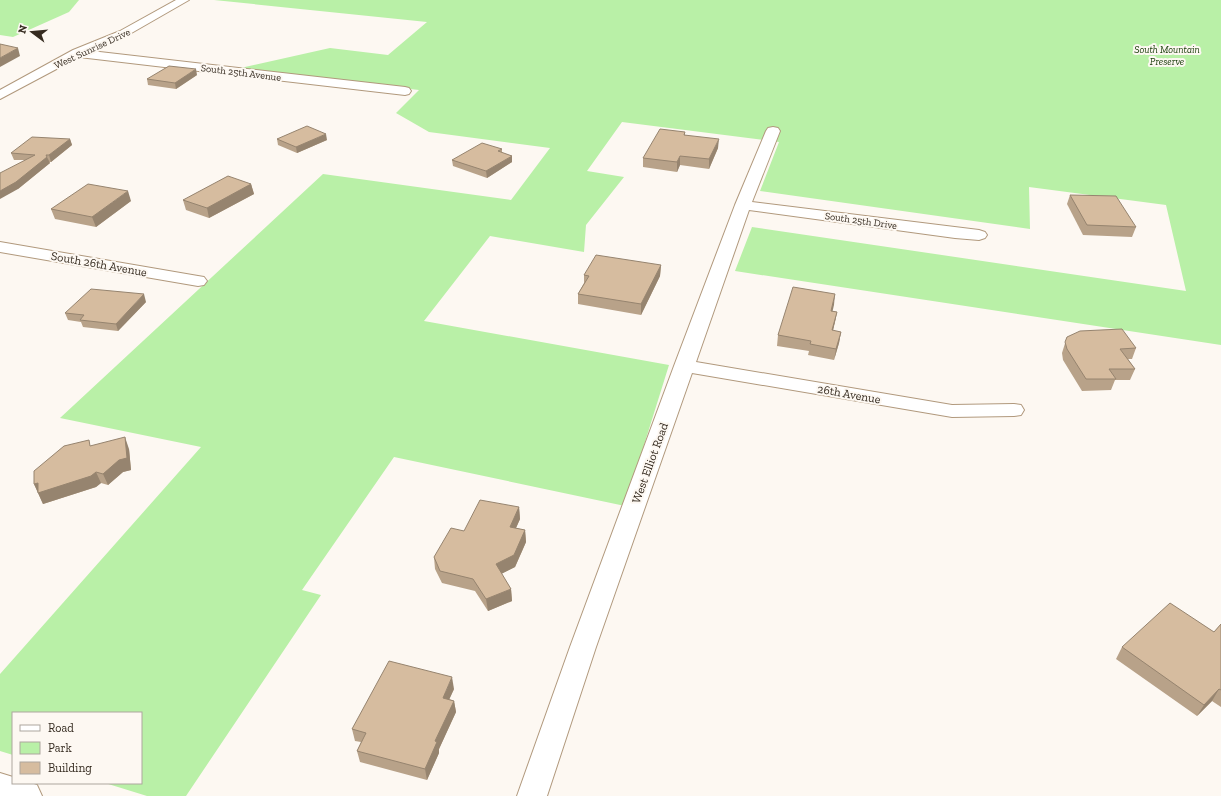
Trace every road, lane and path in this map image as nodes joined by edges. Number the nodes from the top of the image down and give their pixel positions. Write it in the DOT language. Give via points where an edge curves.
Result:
graph roads {
  1 [pos="184,0"];
  2 [pos="78,53"];
  3 [pos="405,91"];
  4 [pos="0,95"];
  5 [pos="773,131"];
  6 [pos="743,205"];
  7 [pos="979,235"];
  8 [pos="0,247"];
  9 [pos="198,281"];
  10 [pos="684,366"];
  11 [pos="1014,410"];
  12 [pos="0,788"];
  13 [pos="26,796"];
  14 [pos="532,796"];
  1 -- 2 [label="street, West Sunrise Drive" via="124,33"];
  2 -- 3 [label="street, South 25th Avenue"];
  2 -- 4 [label="street, West Sunrise Drive"];
  5 -- 6 [label="street, West Elliot Road"];
  6 -- 7 [label="street, South 25th Drive"];
  6 -- 10 [label="street, West Elliot Road"];
  8 -- 9 [label="street, South 26th Avenue"];
  10 -- 11 [label="street, 26th Avenue" via="952,411"];
  10 -- 14 [label="street, West Elliot Road"];
  12 -- 13 [label="street"];
}
